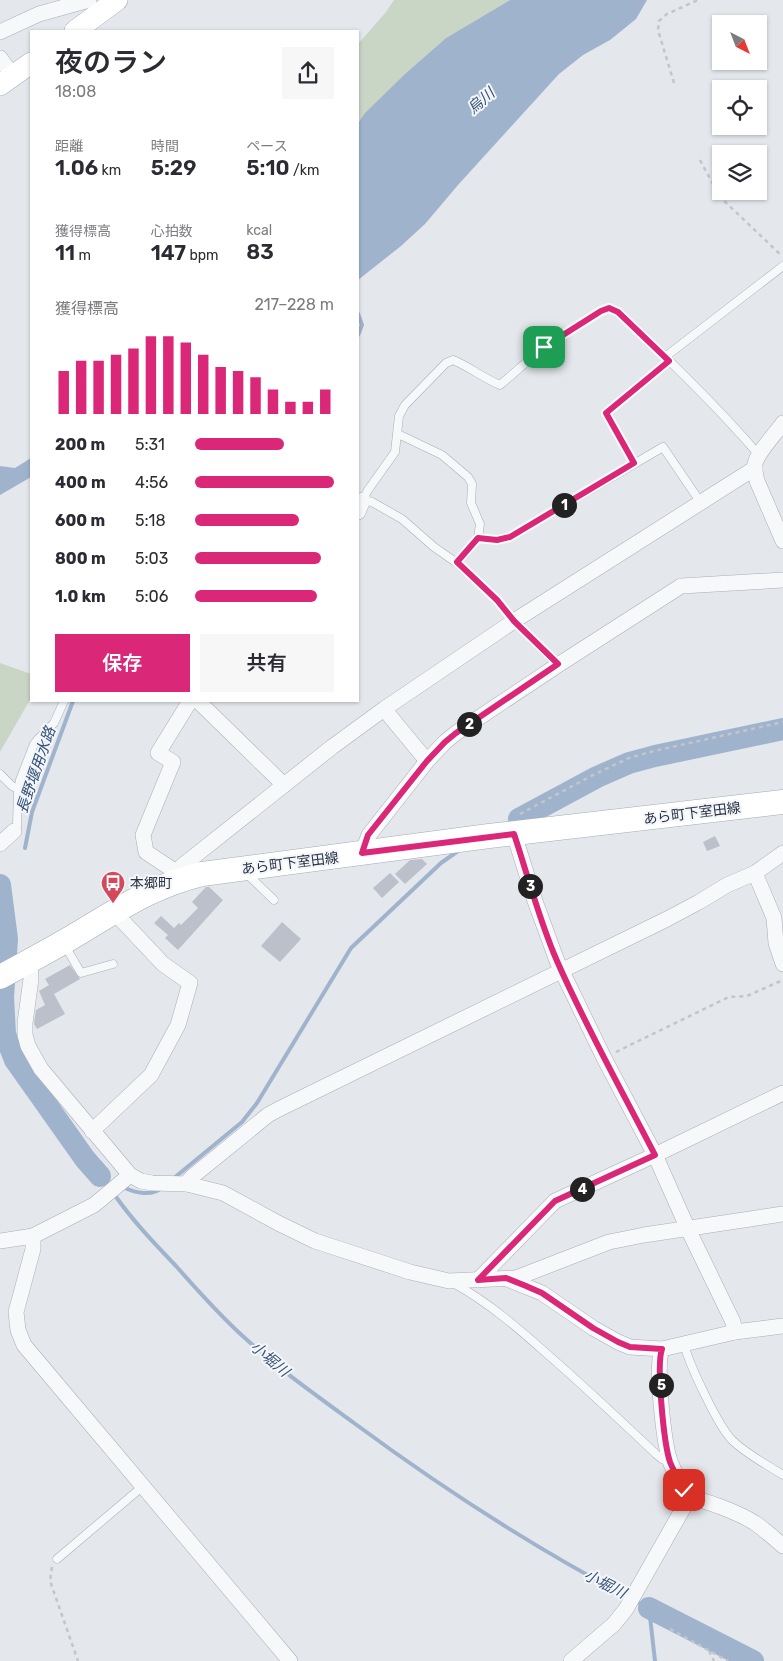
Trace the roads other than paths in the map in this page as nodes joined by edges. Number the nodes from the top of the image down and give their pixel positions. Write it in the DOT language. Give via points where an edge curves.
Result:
graph roads {
  1 [pos="89,0"];
  2 [pos="117,0"];
  3 [pos="58,4"];
  4 [pos="77,30"];
  5 [pos="0,32"];
  6 [pos="30,63"];
  7 [pos="3,69"];
  8 [pos="783,266"];
  9 [pos="667,359"];
  10 [pos="783,423"];
  11 [pos="398,434"];
  12 [pos="757,461"];
  13 [pos="359,503"];
  14 [pos="701,503"];
  15 [pos="478,538"];
  16 [pos="783,541"];
  17 [pos="457,562"];
  18 [pos="783,580"];
  19 [pos="514,621"];
  20 [pos="558,664"];
  21 [pos="64,702"];
  22 [pos="189,702"];
  23 [pos="199,702"];
  24 [pos="384,709"];
  25 [pos="427,761"];
  26 [pos="0,774"];
  27 [pos="284,785"];
  28 [pos="18,789"];
  29 [pos="783,802"];
  30 [pos="514,825"];
  31 [pos="14,831"];
  32 [pos="0,844"];
  33 [pos="362,853"];
  34 [pos="783,853"];
  35 [pos="242,869"];
  36 [pos="755,873"];
  37 [pos="171,878"];
  38 [pos="274,900"];
  39 [pos="114,912"];
  40 [pos="63,943"];
  41 [pos="27,963"];
  42 [pos="113,964"];
  43 [pos="783,964"];
  44 [pos="562,971"];
  45 [pos="0,978"];
  46 [pos="783,1093"];
  47 [pos="92,1131"];
  48 [pos="655,1155"];
  49 [pos="128,1177"];
  50 [pos="182,1184"];
  51 [pos="783,1214"];
  52 [pos="688,1229"];
  53 [pos="33,1236"];
  54 [pos="0,1241"];
  55 [pos="506,1278"];
  56 [pos="478,1280"];
  57 [pos="449,1281"];
  58 [pos="783,1326"];
  59 [pos="735,1332"];
  60 [pos="684,1344"];
  61 [pos="662,1349"];
  62 [pos="670,1462"];
  63 [pos="783,1475"];
  64 [pos="142,1487"];
  65 [pos="685,1497"];
  66 [pos="783,1546"];
  67 [pos="57,1559"];
  68 [pos="290,1661"];
  69 [pos="571,1661"];
  1 -- 3 [label="street"];
  2 -- 4 [label="street"];
  3 -- 5 [label="street"];
  6 -- 7 [label="street"];
  8 -- 9 [label="lane"];
  9 -- 11 [label="lane" via="618,312 609,308 544,347 500,385 453,360 446,363 405,405 399,416"];
  9 -- 12 [label="lane" via="727,417"];
  10 -- 12 [label="street"];
  11 -- 13 [label="lane" via="395,452"];
  11 -- 15 [label="lane" via="442,455 468,477 472,484 471,503 480,524"];
  12 -- 14 [label="street"];
  12 -- 16 [label="street" via="758,481"];
  13 -- 17 [label="lane" via="372,502 402,519"];
  14 -- 15 [label="lane" via="662,447 510,537 497,540"];
  14 -- 19 [label="street"];
  15 -- 17 [label="lane"];
  17 -- 19 [label="lane"];
  18 -- 20 [label="street" via="681,586"];
  19 -- 20 [label="lane"];
  19 -- 24 [label="street"];
  20 -- 25 [label="street" via="456,733"];
  21 -- 28 [label="lane" via="57,718 34,744"];
  22 -- 37 [label="street" via="158,753 173,762 144,835 146,852"];
  23 -- 27 [label="street"];
  24 -- 25 [label="street"];
  24 -- 27 [label="street"];
  25 -- 33 [label="street" via="368,835"];
  26 -- 28 [label="lane"];
  27 -- 37 [label="street"];
  28 -- 31 [label="lane" via="17,826"];
  29 -- 30 [label="main road, あら町下室田線"];
  30 -- 33 [label="main road, あら町下室田線"];
  30 -- 44 [label="street" via="535,901"];
  31 -- 32 [label="street"];
  33 -- 35 [label="main road, あら町下室田線"];
  34 -- 36 [label="street"];
  35 -- 37 [label="main road, あら町下室田線"];
  35 -- 38 [label="lane"];
  36 -- 43 [label="street" via="774,918 776,943"];
  36 -- 44 [label="street"];
  37 -- 39 [label="main road, あら町下室田線"];
  39 -- 40 [label="main road, あら町下室田線"];
  39 -- 47 [label="street" via="163,964 190,983 178,1025 151,1075"];
  40 -- 41 [label="main road, あら町下室田線"];
  40 -- 42 [label="lane" via="81,973"];
  41 -- 45 [label="main road, あら町下室田線"];
  41 -- 47 [label="street" via="31,979 25,1023 28,1046 41,1069"];
  44 -- 48 [label="street"];
  44 -- 50 [label="street" via="268,1115"];
  46 -- 48 [label="street"];
  47 -- 49 [label="street"];
  48 -- 52 [label="street"];
  48 -- 56 [label="street" via="555,1201"];
  49 -- 50 [label="street" via="159,1184"];
  49 -- 53 [label="street" via="94,1205"];
  50 -- 57 [label="street" via="223,1193 315,1241 410,1272"];
  51 -- 52 [label="street"];
  52 -- 55 [label="street" via="609,1242 516,1278"];
  52 -- 59 [label="street"];
  53 -- 54 [label="street"];
  53 -- 64 [label="street" via="33,1249 16,1312 24,1344"];
  55 -- 56 [label="street"];
  55 -- 61 [label="street" via="542,1293 618,1342 630,1347"];
  56 -- 57 [label="street"];
  57 -- 62 [label="lane" via="511,1322 656,1454"];
  58 -- 59 [label="street"];
  59 -- 60 [label="street"];
  60 -- 61 [label="street"];
  60 -- 63 [label="lane" via="705,1395 732,1440"];
  61 -- 62 [label="street" via="664,1436"];
  62 -- 65 [label="street"];
  64 -- 67 [label="lane"];
  64 -- 68 [label="street"];
  65 -- 66 [label="street" via="696,1498 744,1517"];
  65 -- 69 [label="street" via="685,1505 626,1608 614,1624"];
}
